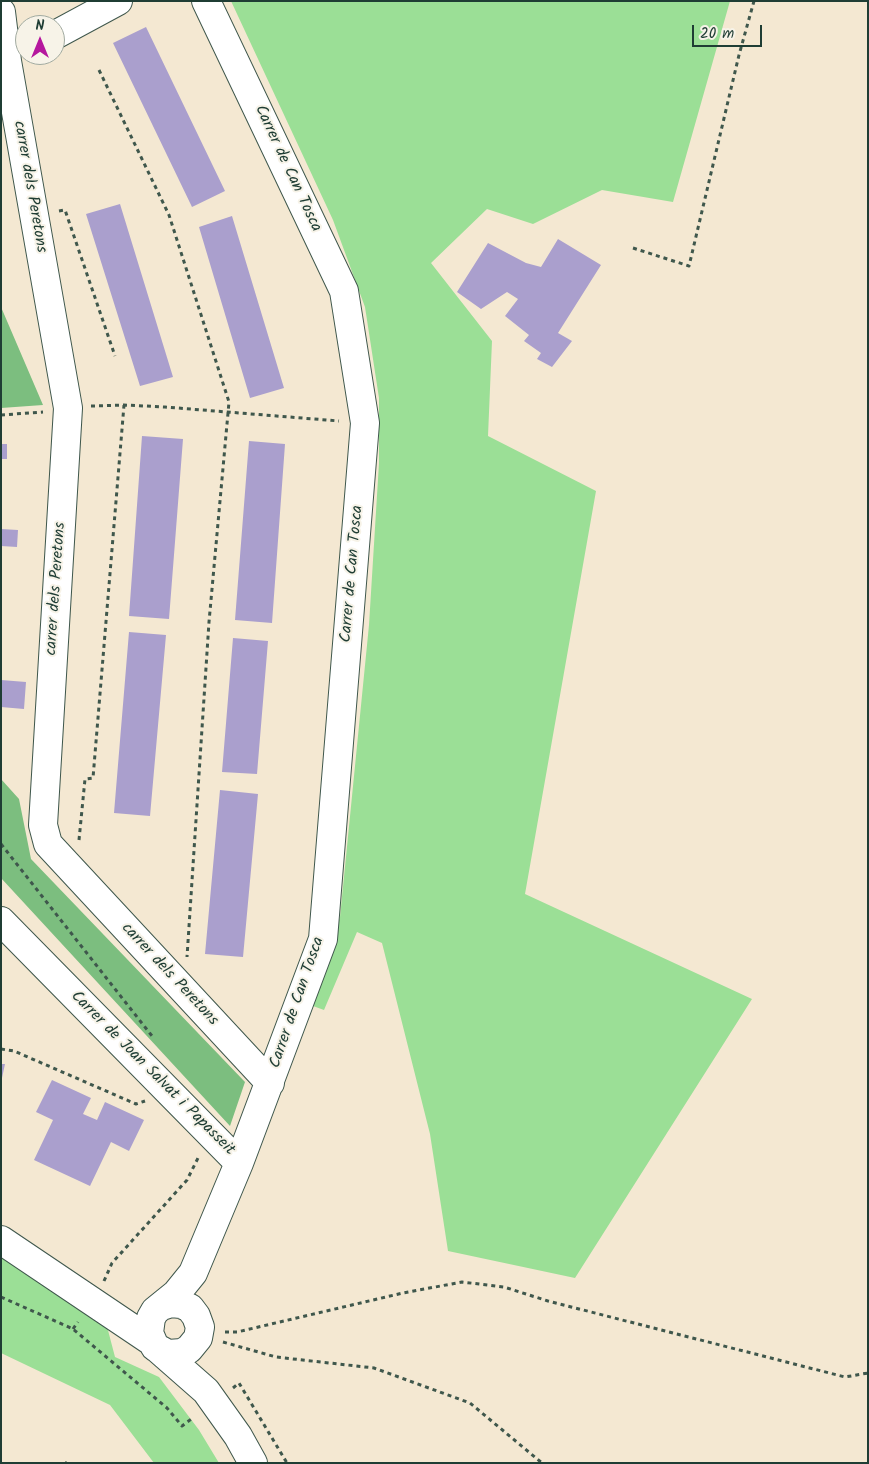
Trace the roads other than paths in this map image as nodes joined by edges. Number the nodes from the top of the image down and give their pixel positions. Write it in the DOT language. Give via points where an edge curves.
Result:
graph roads {
  1 [pos="118,1"];
  2 [pos="206,1"];
  3 [pos="1,12"];
  4 [pos="65,30"];
  5 [pos="15,53"];
  6 [pos="17,65"];
  7 [pos="1,921"];
  8 [pos="270,1083"];
  9 [pos="239,1163"];
  10 [pos="1,1240"];
  11 [pos="193,1273"];
  12 [pos="90,1295"];
  13 [pos="159,1308"];
  14 [pos="201,1328"];
  15 [pos="153,1344"];
  16 [pos="206,1391"];
  17 [pos="253,1463"];
  1 -- 4 [label="street"];
  2 -- 8 [label="street, Carrer de Can Tosca" via="344,291 365,423 323,939"];
  3 -- 5 [label="street, carrer dels Peretons"];
  6 -- 8 [label="street, carrer dels Peretons" via="68,408 43,825 48,844"];
  7 -- 9 [label="street, Carrer de Joan Salvat i Papasseit"];
  8 -- 9 [label="street, Carrer de Can Tosca"];
  9 -- 11 [label="street, Carrer de Joan Salvat i Papasseit"];
  10 -- 12 [label="street"];
  11 -- 13 [label="street, Carrer de Joan Salvat i Papasseit"];
  11 -- 14 [label="street, Carrer de Joan Salvat i Papasseit" via="191,1294"];
  12 -- 13 [label="street" via="134,1306"];
  12 -- 15 [label="street"];
  13 -- 14 [label="street" via="172,1303 190,1308"];
  13 -- 15 [label="street" via="148,1325"];
  14 -- 15 [label="street" via="182,1353 168,1354"];
  14 -- 16 [label="street, Carrer de Joan Salvat i Papasseit"];
  15 -- 16 [label="street"];
  16 -- 17 [label="street"];
}
